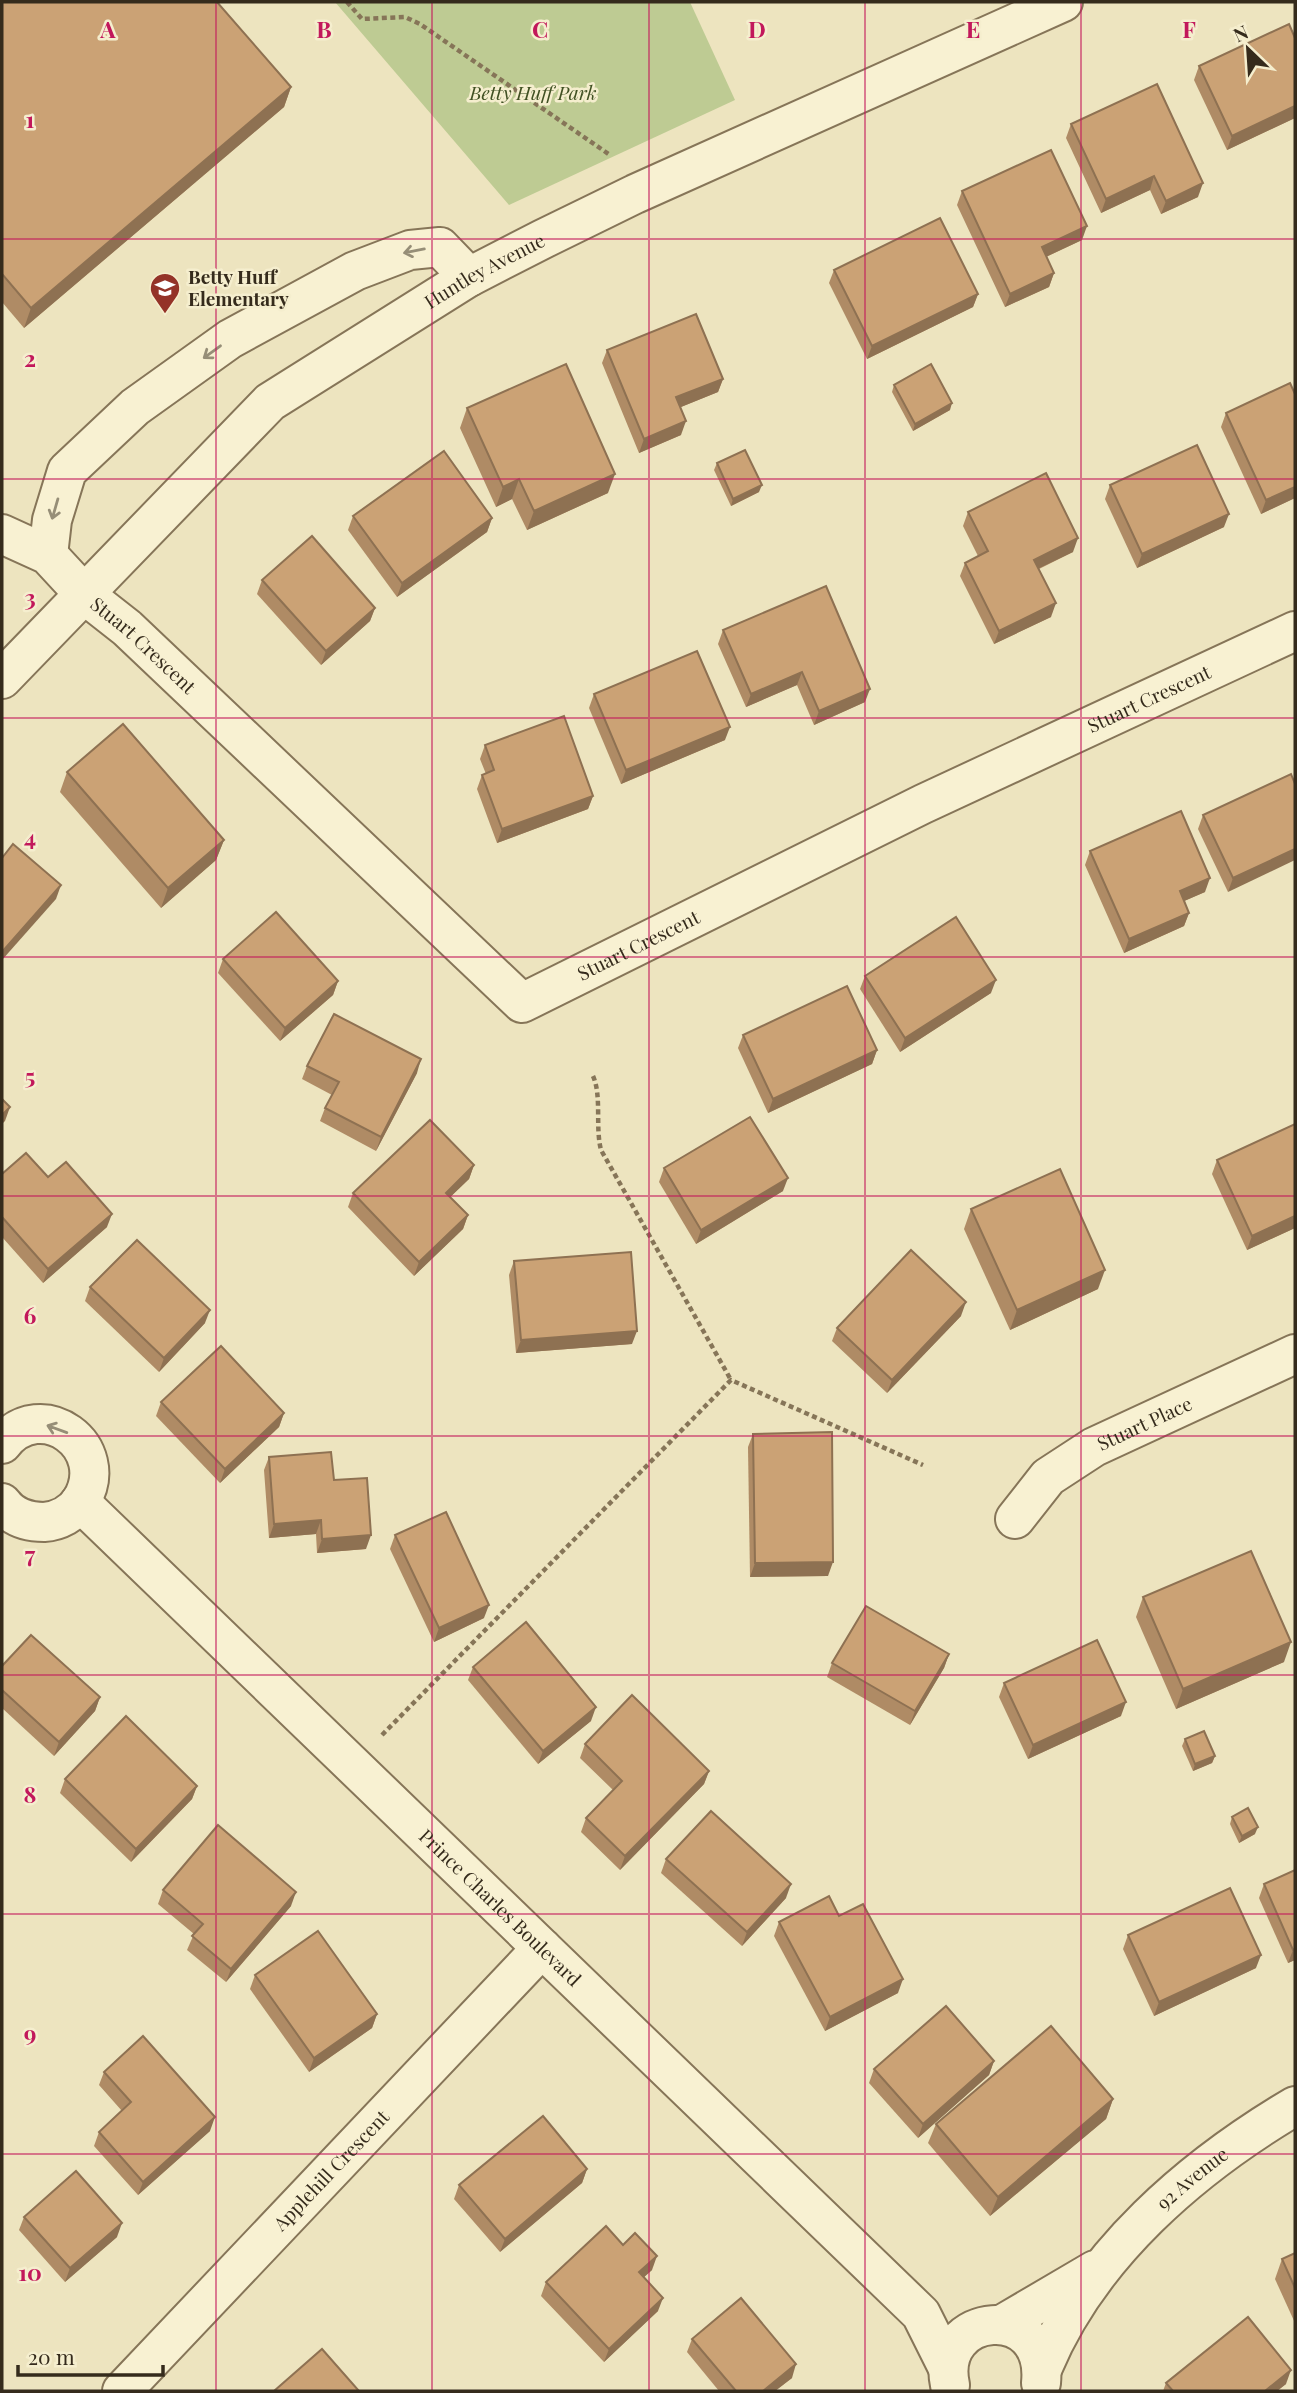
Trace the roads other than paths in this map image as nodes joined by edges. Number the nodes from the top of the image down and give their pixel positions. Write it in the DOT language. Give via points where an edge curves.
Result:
graph roads {
  1 [pos="1063,2"];
  2 [pos="469,277"];
  3 [pos="2,534"];
  4 [pos="48,555"];
  5 [pos="85,596"];
  6 [pos="1295,631"];
  7 [pos="2,680"];
  8 [pos="1295,1354"];
  9 [pos="4,1436"];
  10 [pos="80,1502"];
  11 [pos="5,1511"];
  12 [pos="1014,1519"];
  13 [pos="542,1948"];
  14 [pos="1295,2106"];
  15 [pos="1102,2266"];
  16 [pos="921,2314"];
  17 [pos="988,2327"];
  18 [pos="950,2380"];
  19 [pos="1041,2383"];
  20 [pos="122,2391"];
  1 -- 2 [label="street, Huntley Avenue" via="635,194"];
  2 -- 4 [label="street, one-way" via="440,247 410,250 355,271 230,339 135,407 67,471 52,520"];
  2 -- 5 [label="street, Huntley Avenue" via="270,402"];
  3 -- 4 [label="street"];
  4 -- 5 [label="street"];
  5 -- 6 [label="street, Stuart Crescent" via="137,638 522,1003 923,804"];
  5 -- 7 [label="street, Huntley Avenue"];
  8 -- 12 [label="street, Stuart Place" via="1094,1447 1048,1477"];
  10 -- 9 [label="street, one-way" via="87,1493 88,1460 70,1433 39,1424"];
  10 -- 11 [label="street" via="65,1516 50,1521 33,1522"];
  10 -- 13 [label="street, Prince Charles Boulevard"];
  13 -- 16 [label="street, Prince Charles Boulevard"];
  13 -- 20 [label="street, Applehill Crescent"];
  14 -- 15 [label="street, 92 Avenue" via="1194,2174"];
  15 -- 17 [label="street, 92 Avenue"];
  15 -- 19 [label="street, 92 Avenue" via="1056,2336"];
  16 -- 17 [label="street, Prince Charles Boulevard"];
  16 -- 18 [label="street, Prince Charles Boulevard"];
  17 -- 18 [label="street, 92 Avenue" via="961,2339 952,2353"];
  17 -- 19 [label="street, Prince Charles Boulevard" via="1017,2329 1030,2339"];
}
